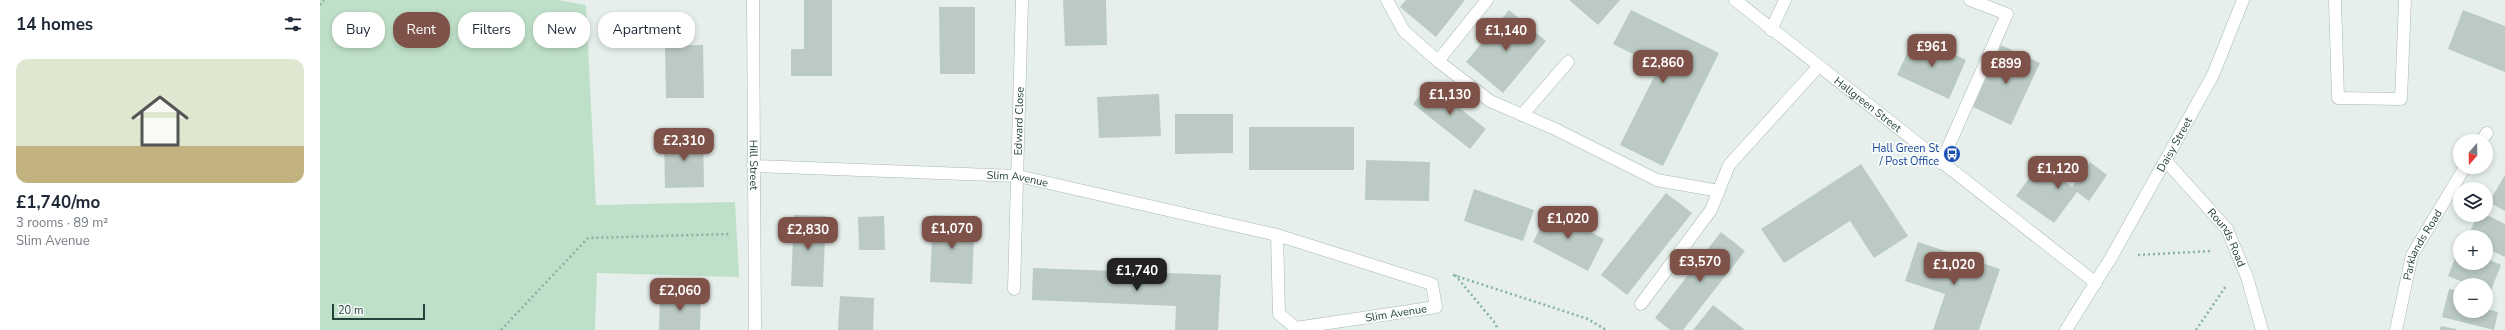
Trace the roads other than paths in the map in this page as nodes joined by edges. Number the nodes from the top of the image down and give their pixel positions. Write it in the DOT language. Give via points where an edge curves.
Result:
graph roads {
  1 [pos="753,0"];
  2 [pos="1022,0"];
  3 [pos="1388,0"];
  4 [pos="1487,0"];
  5 [pos="1735,0"];
  6 [pos="1785,0"];
  7 [pos="1970,0"];
  8 [pos="2243,0"];
  9 [pos="2335,0"];
  10 [pos="2405,0"];
  11 [pos="1771,30"];
  12 [pos="1438,61"];
  13 [pos="1568,62"];
  14 [pos="1818,66"];
  15 [pos="1522,115"];
  16 [pos="2165,160"];
  17 [pos="1941,163"];
  18 [pos="753,166"];
  19 [pos="2461,174"];
  20 [pos="1018,176"];
  21 [pos="1719,191"];
  22 [pos="1277,235"];
  23 [pos="2096,283"];
  24 [pos="1014,289"];
  25 [pos="1642,304"];
  26 [pos="755,330"];
  27 [pos="2066,330"];
  28 [pos="2262,330"];
  29 [pos="2396,330"];
  1 -- 18 [label="street, Hill Street"];
  2 -- 20 [label="street, Edward Close"];
  3 -- 12 [label="street" via="1404,31"];
  4 -- 12 [label="street"];
  5 -- 11 [label="street, Hallgreen Street"];
  6 -- 11 [label="street"];
  7 -- 17 [label="street" via="2007,14"];
  8 -- 16 [label="street, Daisy Street" via="2213,75"];
  9 -- 10 [label="street" via="2338,98 2401,99"];
  11 -- 14 [label="street, Hallgreen Street"];
  12 -- 15 [label="street" via="1490,101"];
  13 -- 15 [label="street"];
  14 -- 17 [label="street, Hallgreen Street"];
  14 -- 21 [label="street" via="1729,165"];
  15 -- 21 [label="street" via="1657,180"];
  16 -- 23 [label="street, Daisy Street"];
  16 -- 28 [label="street, Rounds Road" via="2227,229 2247,277"];
  17 -- 23 [label="street, Hallgreen Street"];
  18 -- 20 [label="street, Slim Avenue"];
  18 -- 26 [label="street, Hill Street"];
  19 -- 29 [label="street, Parklands Road" via="2412,255"];
  20 -- 22 [label="street, Slim Avenue"];
  20 -- 24 [label="street, Edward Close"];
  21 -- 25 [label="street" via="1711,210"];
  22 -- 22 [label="street, Slim Avenue" via="1432,284 1436,307 1296,328 1279,314"];
  23 -- 27 [label="street, Daisy Street"];
}
